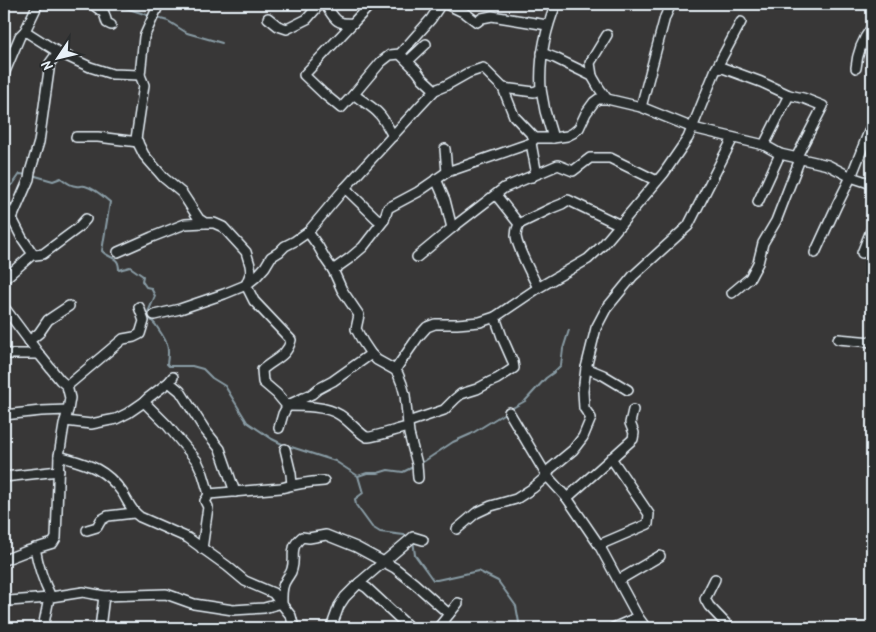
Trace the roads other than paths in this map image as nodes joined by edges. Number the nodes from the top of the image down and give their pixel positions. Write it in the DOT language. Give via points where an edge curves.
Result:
graph roads {
  1 [pos="38,4"];
  2 [pos="92,4"];
  3 [pos="159,4"];
  4 [pos="320,4"];
  5 [pos="325,4"];
  6 [pos="371,4"];
  7 [pos="442,4"];
  8 [pos="446,4"];
  9 [pos="556,4"];
  10 [pos="671,4"];
  11 [pos="268,18"];
  12 [pos="741,22"];
  13 [pos="353,23"];
  14 [pos="111,25"];
  15 [pos="547,25"];
  16 [pos="872,27"];
  17 [pos="25,31"];
  18 [pos="607,35"];
  19 [pos="426,44"];
  20 [pos="58,52"];
  21 [pos="400,54"];
  22 [pos="542,54"];
  23 [pos="408,61"];
  24 [pos="856,68"];
  25 [pos="716,69"];
  26 [pos="4,74"];
  27 [pos="140,75"];
  28 [pos="592,76"];
  29 [pos="504,88"];
  30 [pos="541,89"];
  31 [pos="435,90"];
  32 [pos="354,94"];
  33 [pos="788,95"];
  34 [pos="607,98"];
  35 [pos="641,106"];
  36 [pos="872,124"];
  37 [pos="693,128"];
  38 [pos="393,136"];
  39 [pos="76,137"];
  40 [pos="553,138"];
  41 [pos="733,138"];
  42 [pos="533,140"];
  43 [pos="138,142"];
  44 [pos="764,145"];
  45 [pos="445,149"];
  46 [pos="780,154"];
  47 [pos="798,158"];
  48 [pos="446,172"];
  49 [pos="532,177"];
  50 [pos="851,177"];
  51 [pos="436,179"];
  52 [pos="657,181"];
  53 [pos="872,184"];
  54 [pos="345,188"];
  55 [pos="496,195"];
  56 [pos="758,202"];
  57 [pos="4,203"];
  58 [pos="12,218"];
  59 [pos="86,219"];
  60 [pos="384,220"];
  61 [pos="205,222"];
  62 [pos="519,224"];
  63 [pos="620,224"];
  64 [pos="452,228"];
  65 [pos="872,228"];
  66 [pos="308,232"];
  67 [pos="118,252"];
  68 [pos="815,253"];
  69 [pos="862,253"];
  70 [pos="33,254"];
  71 [pos="417,257"];
  72 [pos="333,270"];
  73 [pos="4,280"];
  74 [pos="246,285"];
  75 [pos="538,288"];
  76 [pos="732,294"];
  77 [pos="69,306"];
  78 [pos="4,307"];
  79 [pos="139,307"];
  80 [pos="154,315"];
  81 [pos="495,317"];
  82 [pos="838,339"];
  83 [pos="29,342"];
  84 [pos="872,342"];
  85 [pos="4,354"];
  86 [pos="39,354"];
  87 [pos="371,354"];
  88 [pos="586,368"];
  89 [pos="395,370"];
  90 [pos="67,386"];
  91 [pos="628,390"];
  92 [pos="144,402"];
  93 [pos="287,406"];
  94 [pos="68,410"];
  95 [pos="633,410"];
  96 [pos="509,412"];
  97 [pos="4,415"];
  98 [pos="65,421"];
  99 [pos="408,424"];
  100 [pos="279,428"];
  101 [pos="285,449"];
  102 [pos="59,456"];
  103 [pos="611,458"];
  104 [pos="59,471"];
  105 [pos="547,476"];
  106 [pos="4,477"];
  107 [pos="418,478"];
  108 [pos="324,481"];
  109 [pos="292,485"];
  110 [pos="235,492"];
  111 [pos="209,494"];
  112 [pos="566,498"];
  113 [pos="134,513"];
  114 [pos="457,529"];
  115 [pos="87,530"];
  116 [pos="423,540"];
  117 [pos="599,544"];
  118 [pos="35,548"];
  119 [pos="202,549"];
  120 [pos="660,556"];
  121 [pos="4,560"];
  122 [pos="385,562"];
  123 [pos="715,579"];
  124 [pos="619,580"];
  125 [pos="358,584"];
  126 [pos="104,596"];
  127 [pos="50,597"];
  128 [pos="10,601"];
  129 [pos="282,603"];
  130 [pos="458,603"];
  131 [pos="449,614"];
  132 [pos="638,617"];
  133 [pos="43,628"];
  134 [pos="100,628"];
  135 [pos="294,628"];
  136 [pos="331,628"];
  137 [pos="410,628"];
  138 [pos="438,628"];
  139 [pos="613,628"];
  140 [pos="646,628"];
  141 [pos="730,628"];
  1 -- 17 [label="street"];
  2 -- 14 [label="street" via="104,13 106,23"];
  3 -- 27 [label="street" via="144,37"];
  4 -- 11 [label="street" via="307,19 287,29"];
  5 -- 13 [label="street" via="337,21"];
  6 -- 13 [label="street"];
  7 -- 21 [label="street"];
  8 -- 15 [label="street" via="477,22 492,16"];
  9 -- 15 [label="street"];
  10 -- 35 [label="street"];
  12 -- 25 [label="street"];
  13 -- 32 [label="street" via="304,75 341,108"];
  15 -- 22 [label="street"];
  16 -- 24 [label="street" via="857,57"];
  17 -- 20 [label="street"];
  17 -- 26 [label="street"];
  18 -- 28 [label="street" via="590,63"];
  19 -- 23 [label="street"];
  20 -- 27 [label="street" via="112,74"];
  20 -- 58 [label="street" via="50,63 39,142 30,175"];
  21 -- 23 [label="street"];
  21 -- 32 [label="street" via="390,55 381,62"];
  22 -- 28 [label="street"];
  22 -- 30 [label="street"];
  23 -- 31 [label="street"];
  25 -- 33 [label="street" via="723,68"];
  25 -- 37 [label="street"];
  27 -- 43 [label="street" via="144,86"];
  28 -- 34 [label="street"];
  29 -- 30 [label="street" via="534,92"];
  29 -- 31 [label="street" via="483,68 468,72"];
  29 -- 42 [label="street" via="514,116"];
  30 -- 40 [label="street"];
  31 -- 38 [label="street"];
  32 -- 38 [label="street" via="379,114"];
  33 -- 44 [label="street"];
  33 -- 47 [label="street" via="823,106"];
  34 -- 35 [label="street"];
  34 -- 40 [label="street" via="594,102 573,133"];
  35 -- 37 [label="street"];
  36 -- 50 [label="street"];
  37 -- 41 [label="street"];
  37 -- 52 [label="street"];
  38 -- 54 [label="street"];
  39 -- 43 [label="street"];
  40 -- 42 [label="street"];
  41 -- 44 [label="street"];
  41 -- 88 [label="street" via="688,226 633,276 606,309 596,328"];
  42 -- 48 [label="street"];
  42 -- 49 [label="street" via="536,170"];
  43 -- 61 [label="street" via="144,155 182,193 199,219"];
  44 -- 46 [label="street"];
  45 -- 48 [label="street"];
  46 -- 47 [label="street"];
  46 -- 56 [label="street"];
  47 -- 50 [label="street" via="828,164"];
  47 -- 76 [label="street" via="758,263 750,278"];
  48 -- 51 [label="street"];
  49 -- 52 [label="street" via="558,165 573,170 590,158 610,158"];
  49 -- 55 [label="street" via="504,188"];
  50 -- 53 [label="street"];
  50 -- 68 [label="street"];
  51 -- 60 [label="street" via="388,208"];
  51 -- 64 [label="street"];
  52 -- 63 [label="street"];
  54 -- 60 [label="street" via="377,219"];
  54 -- 66 [label="street"];
  55 -- 62 [label="street"];
  55 -- 64 [label="street"];
  57 -- 58 [label="street"];
  58 -- 70 [label="street"];
  59 -- 70 [label="street" via="43,254"];
  60 -- 72 [label="street" via="363,247"];
  61 -- 67 [label="street" via="185,224"];
  61 -- 74 [label="street" via="222,227 246,252 250,272"];
  62 -- 63 [label="street" via="568,200"];
  62 -- 75 [label="street" via="518,246"];
  63 -- 75 [label="street" via="588,259"];
  64 -- 71 [label="street"];
  65 -- 69 [label="street"];
  66 -- 72 [label="street"];
  66 -- 74 [label="street" via="285,246"];
  70 -- 73 [label="street"];
  72 -- 87 [label="street" via="359,314 356,329"];
  74 -- 80 [label="street"];
  74 -- 93 [label="street" via="254,301 291,340 289,348 262,370 262,382"];
  75 -- 81 [label="street"];
  77 -- 83 [label="street" via="48,320"];
  78 -- 83 [label="street"];
  79 -- 90 [label="street" via="144,321 140,334 123,339"];
  81 -- 89 [label="street" via="480,322 427,327"];
  81 -- 99 [label="street" via="514,368 477,389 461,394 444,410"];
  82 -- 84 [label="street"];
  83 -- 86 [label="street"];
  85 -- 86 [label="street"];
  86 -- 90 [label="street"];
  87 -- 89 [label="street"];
  87 -- 93 [label="street" via="333,381"];
  88 -- 91 [label="street"];
  88 -- 105 [label="street" via="584,408 591,418 583,437 550,469"];
  89 -- 99 [label="street" via="405,395"];
  90 -- 94 [label="street"];
  92 -- 98 [label="street" via="116,419 91,424"];
  92 -- 110 [label="street" via="171,379 220,449"];
  92 -- 111 [label="street" via="197,461"];
  93 -- 99 [label="street" via="315,407 338,413 369,438"];
  93 -- 100 [label="street"];
  94 -- 97 [label="street"];
  94 -- 98 [label="street"];
  95 -- 103 [label="street" via="630,423 633,439"];
  96 -- 105 [label="street"];
  98 -- 102 [label="street"];
  99 -- 107 [label="street"];
  101 -- 109 [label="street"];
  102 -- 104 [label="street"];
  102 -- 113 [label="street" via="90,465 105,474 114,481"];
  103 -- 112 [label="street"];
  103 -- 117 [label="street" via="649,514 648,524"];
  104 -- 106 [label="street"];
  104 -- 118 [label="street" via="56,538 54,543"];
  105 -- 112 [label="street"];
  105 -- 114 [label="street" via="516,498 476,513"];
  108 -- 109 [label="street"];
  109 -- 110 [label="street"];
  110 -- 111 [label="street"];
  111 -- 119 [label="street" via="205,501 208,507"];
  112 -- 117 [label="street"];
  113 -- 115 [label="street" via="108,516 97,528"];
  113 -- 119 [label="street" via="188,538"];
  116 -- 122 [label="street" via="411,540"];
  117 -- 124 [label="street"];
  118 -- 121 [label="street"];
  118 -- 127 [label="street"];
  119 -- 129 [label="street"];
  120 -- 124 [label="street"];
  122 -- 125 [label="street"];
  122 -- 129 [label="street" via="326,535 302,537 295,543 291,572 282,588"];
  122 -- 131 [label="street"];
  123 -- 141 [label="street" via="705,599"];
  124 -- 132 [label="street"];
  125 -- 136 [label="street" via="339,606"];
  125 -- 137 [label="street" via="367,588"];
  126 -- 127 [label="street" via="82,592"];
  126 -- 129 [label="street" via="166,594 194,604 233,610"];
  126 -- 134 [label="street"];
  127 -- 128 [label="street"];
  127 -- 133 [label="street"];
  129 -- 135 [label="street" via="292,616"];
  130 -- 131 [label="street"];
  131 -- 138 [label="street"];
  132 -- 139 [label="street"];
  132 -- 140 [label="street"];
}
